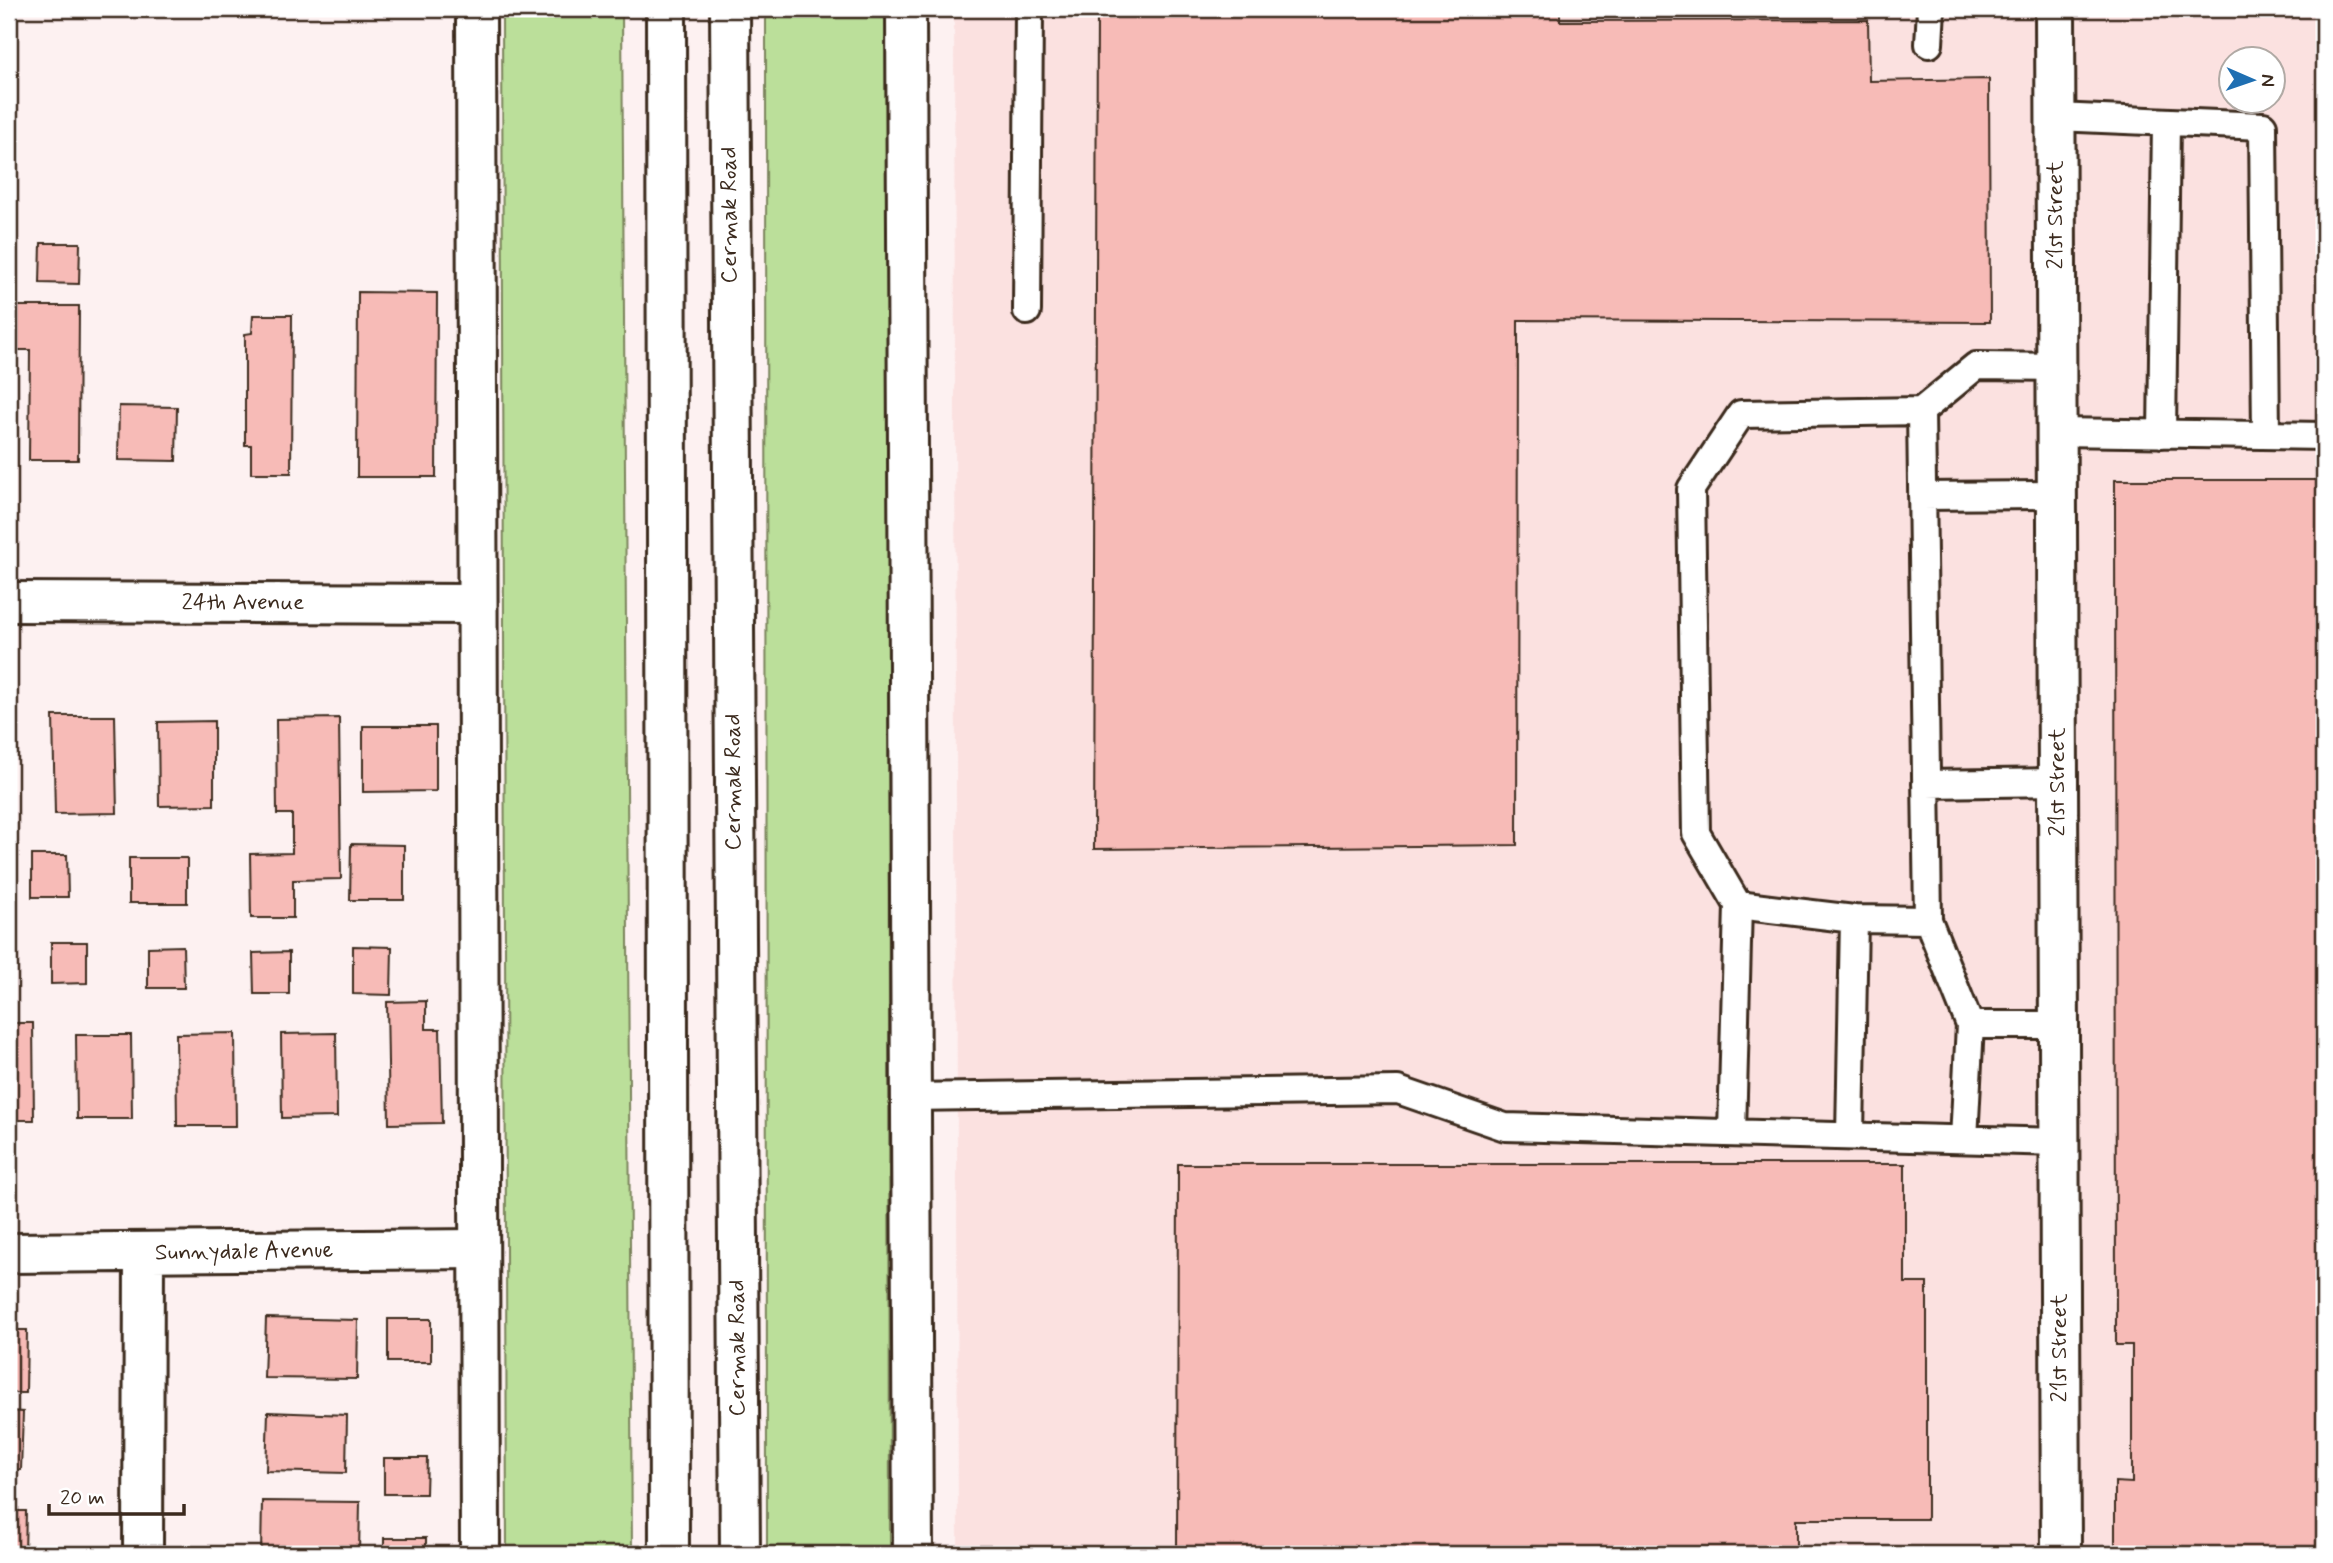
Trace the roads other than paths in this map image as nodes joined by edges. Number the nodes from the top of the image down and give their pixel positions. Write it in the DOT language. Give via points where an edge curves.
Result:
graph roads {
  1 [pos="476,9"];
  2 [pos="666,9"];
  3 [pos="730,9"];
  4 [pos="906,9"];
  5 [pos="1029,9"];
  6 [pos="1931,9"];
  7 [pos="2055,9"];
  8 [pos="1930,44"];
  9 [pos="2056,117"];
  10 [pos="2166,122"];
  11 [pos="1027,311"];
  12 [pos="2057,367"];
  13 [pos="1921,411"];
  14 [pos="2057,432"];
  15 [pos="2162,434"];
  16 [pos="2266,435"];
  17 [pos="2324,436"];
  18 [pos="2057,495"];
  19 [pos="1922,496"];
  20 [pos="9,602"];
  21 [pos="477,604"];
  22 [pos="2058,782"];
  23 [pos="1926,784"];
  24 [pos="1738,905"];
  25 [pos="1854,919"];
  26 [pos="1928,920"];
  27 [pos="1970,1025"];
  28 [pos="2059,1025"];
  29 [pos="911,1097"];
  30 [pos="1732,1133"];
  31 [pos="1850,1136"];
  32 [pos="1964,1139"];
  33 [pos="2059,1142"];
  34 [pos="479,1249"];
  35 [pos="144,1253"];
  36 [pos="9,1254"];
  37 [pos="143,1554"];
  38 [pos="480,1554"];
  39 [pos="669,1554"];
  40 [pos="740,1554"];
  41 [pos="913,1554"];
  42 [pos="2061,1554"];
  1 -- 21 [label="main road"];
  2 -- 39 [label="main road"];
  3 -- 40 [label="main road, Cermak Road"];
  4 -- 29 [label="main road"];
  5 -- 11 [label="lane"];
  6 -- 8 [label="lane"];
  7 -- 9 [label="main road, 21st Street"];
  9 -- 10 [label="lane"];
  9 -- 12 [label="main road, 21st Street"];
  10 -- 15 [label="lane"];
  10 -- 16 [label="lane" via="2263,127"];
  12 -- 13 [label="lane" via="1976,366"];
  12 -- 14 [label="main road, 21st Street"];
  13 -- 19 [label="lane"];
  13 -- 24 [label="lane" via="1741,414 1691,489 1696,832"];
  14 -- 15 [label="lane"];
  14 -- 18 [label="main road, 21st Street"];
  15 -- 16 [label="lane"];
  16 -- 17 [label="lane"];
  18 -- 19 [label="lane"];
  18 -- 22 [label="main road, 21st Street"];
  19 -- 23 [label="lane"];
  20 -- 21 [label="main road, 24th Avenue"];
  21 -- 34 [label="main road"];
  22 -- 23 [label="lane"];
  22 -- 28 [label="main road, 21st Street"];
  23 -- 26 [label="lane"];
  24 -- 25 [label="lane"];
  24 -- 30 [label="lane"];
  25 -- 26 [label="lane"];
  25 -- 31 [label="lane"];
  26 -- 27 [label="lane"];
  27 -- 28 [label="lane"];
  27 -- 32 [label="lane"];
  28 -- 33 [label="main road, 21st Street"];
  29 -- 30 [label="lane" via="1398,1090 1504,1127"];
  29 -- 41 [label="main road"];
  30 -- 31 [label="lane"];
  31 -- 32 [label="lane"];
  32 -- 33 [label="lane"];
  33 -- 42 [label="main road, 21st Street"];
  34 -- 35 [label="main road, Sunnydale Avenue"];
  34 -- 38 [label="main road"];
  35 -- 36 [label="main road, Sunnydale Avenue"];
  35 -- 37 [label="main road"];
}
